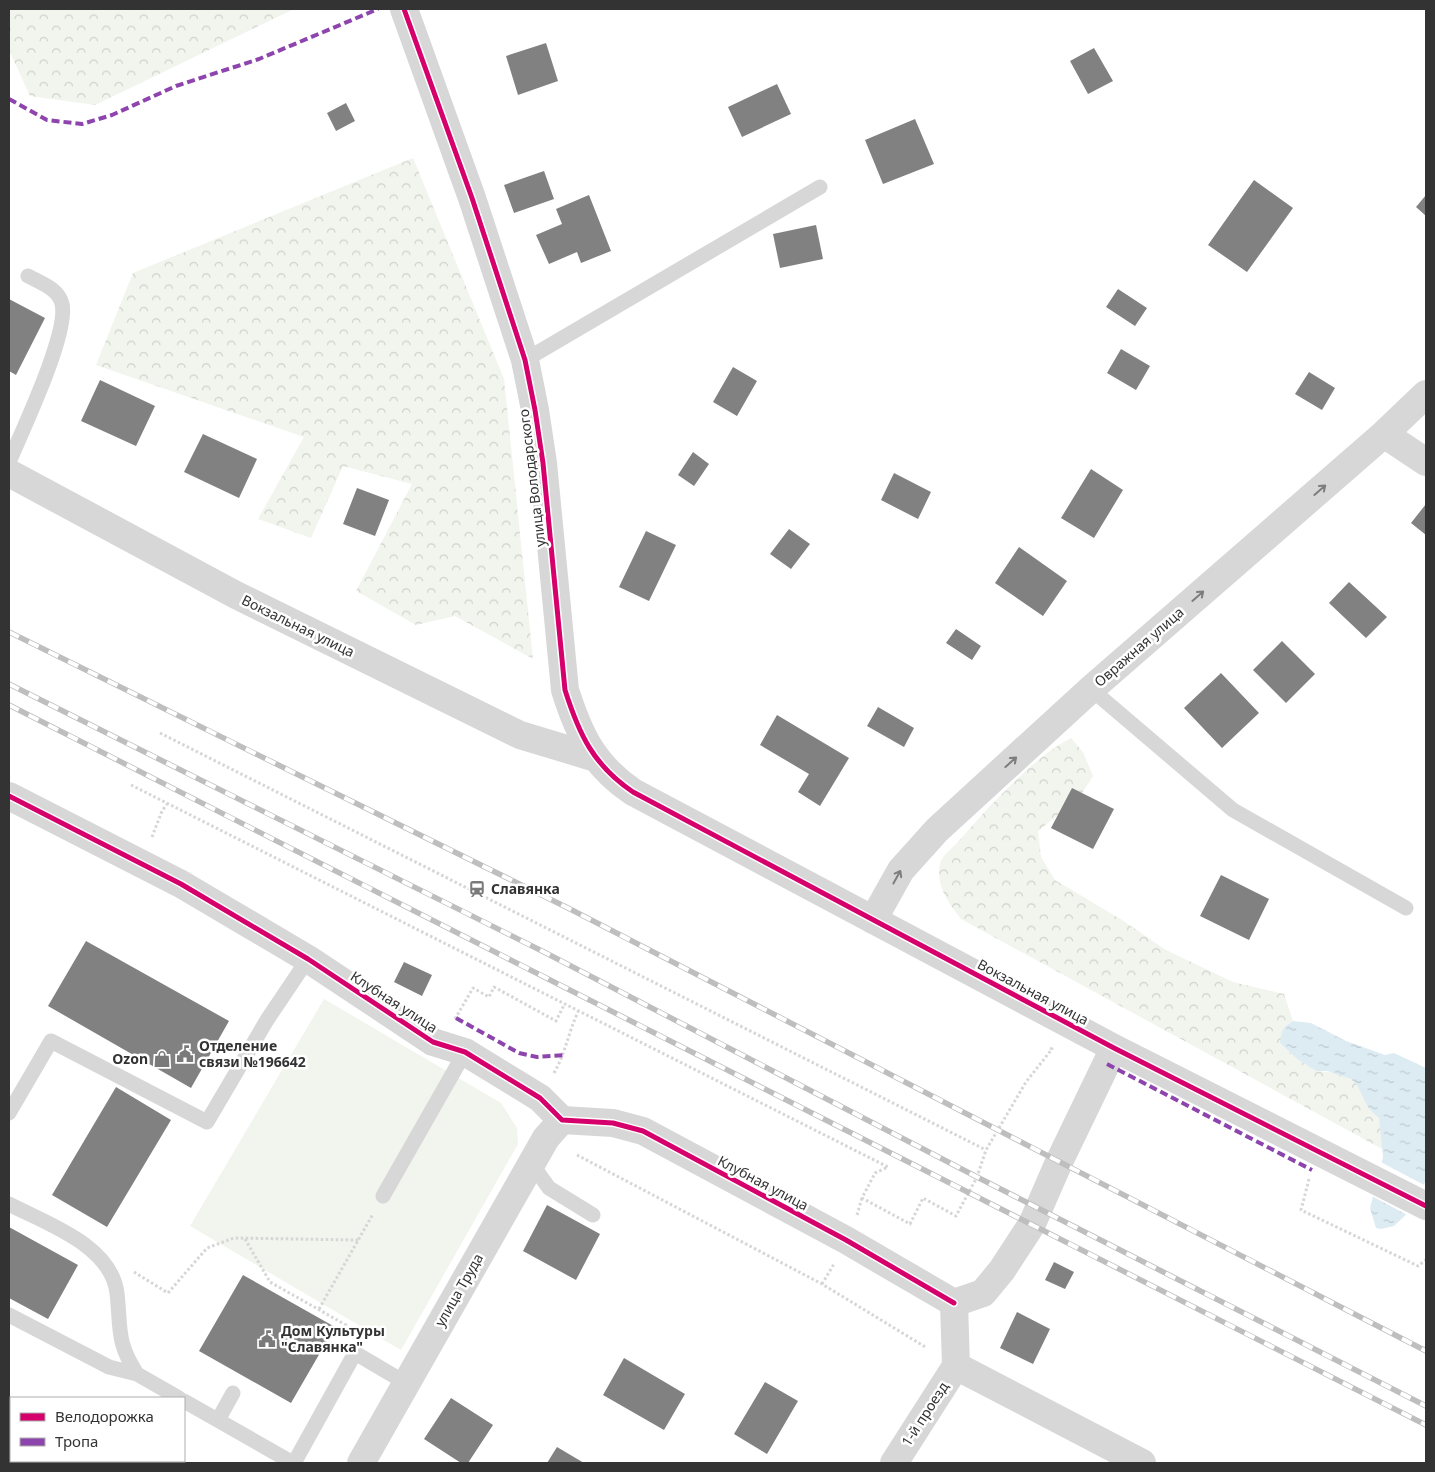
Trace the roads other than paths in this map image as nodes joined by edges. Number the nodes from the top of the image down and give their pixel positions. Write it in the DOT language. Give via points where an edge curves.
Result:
graph roads {
  1 [pos="404,9"];
  2 [pos="820,187"];
  3 [pos="28,276"];
  4 [pos="524,360"];
  5 [pos="1426,394"];
  6 [pos="1384,434"];
  7 [pos="9,462"];
  8 [pos="1426,462"];
  9 [pos="9,473"];
  10 [pos="1091,689"];
  11 [pos="596,758"];
  12 [pos="633,792"];
  13 [pos="9,796"];
  14 [pos="1406,908"];
  15 [pos="873,920"];
  16 [pos="308,959"];
  17 [pos="1114,1048"];
  18 [pos="465,1052"];
  19 [pos="9,1113"];
  20 [pos="562,1120"];
  21 [pos="531,1163"];
  22 [pos="383,1196"];
  23 [pos="9,1204"];
  24 [pos="1426,1206"];
  25 [pos="593,1215"];
  26 [pos="954,1303"];
  27 [pos="9,1315"];
  28 [pos="956,1366"];
  29 [pos="137,1374"];
  30 [pos="406,1383"];
  31 [pos="233,1393"];
  32 [pos="177,1397"];
  33 [pos="185,1402"];
  34 [pos="218,1420"];
  35 [pos="294,1463"];
  36 [pos="361,1463"];
  37 [pos="894,1463"];
  38 [pos="1142,1463"];
  1 -- 4 [label="street, улица Володарского" via="472,198"];
  2 -- 4 [label="lane"];
  3 -- 7 [label="lane" via="55,291 62,304 59,340"];
  4 -- 11 [label="street, улица Володарского" via="536,410 543,463 565,690 576,725"];
  5 -- 6 [label="street, Овражная улица"];
  6 -- 8 [label="street"];
  10 -- 6 [label="street, Овражная улица, one-way"];
  9 -- 11 [label="street, Вокзальная улица" via="236,595 520,735"];
  10 -- 14 [label="lane" via="1233,810"];
  15 -- 10 [label="street, Овражная улица, one-way" via="901,870 937,830"];
  11 -- 12 [label="street, улица Володарского" via="612,777"];
  12 -- 15 [label="street, Вокзальная улица"];
  13 -- 16 [label="street, Клубная улица" via="181,884"];
  15 -- 17 [label="street, Вокзальная улица"];
  16 -- 18 [label="street, Клубная улица" via="432,1042"];
  16 -- 19 [label="lane" via="267,1020 207,1122 51,1041"];
  17 -- 24 [label="street, Вокзальная улица"];
  17 -- 26 [label="street" via="1032,1224 1002,1270 983,1292"];
  18 -- 20 [label="street, Клубная улица" via="540,1098"];
  18 -- 22 [label="lane"];
  20 -- 21 [label="street, улица Труда"];
  20 -- 26 [label="street, Клубная улица" via="613,1123 643,1131 846,1240"];
  21 -- 25 [label="lane" via="549,1188"];
  21 -- 30 [label="street, улица Труда"];
  23 -- 29 [label="lane" via="81,1243 99,1255 111,1270 117,1292 119,1335 125,1355"];
  26 -- 28 [label="street"];
  27 -- 29 [label="lane" via="109,1367"];
  28 -- 37 [label="street, 1-й проезд"];
  28 -- 38 [label="street"];
  29 -- 32 [label="lane"];
  30 -- 35 [label="lane" via="355,1353"];
  30 -- 36 [label="street, улица Труда"];
  31 -- 34 [label="lane"];
  33 -- 34 [label="lane"];
  34 -- 35 [label="lane"];
}
